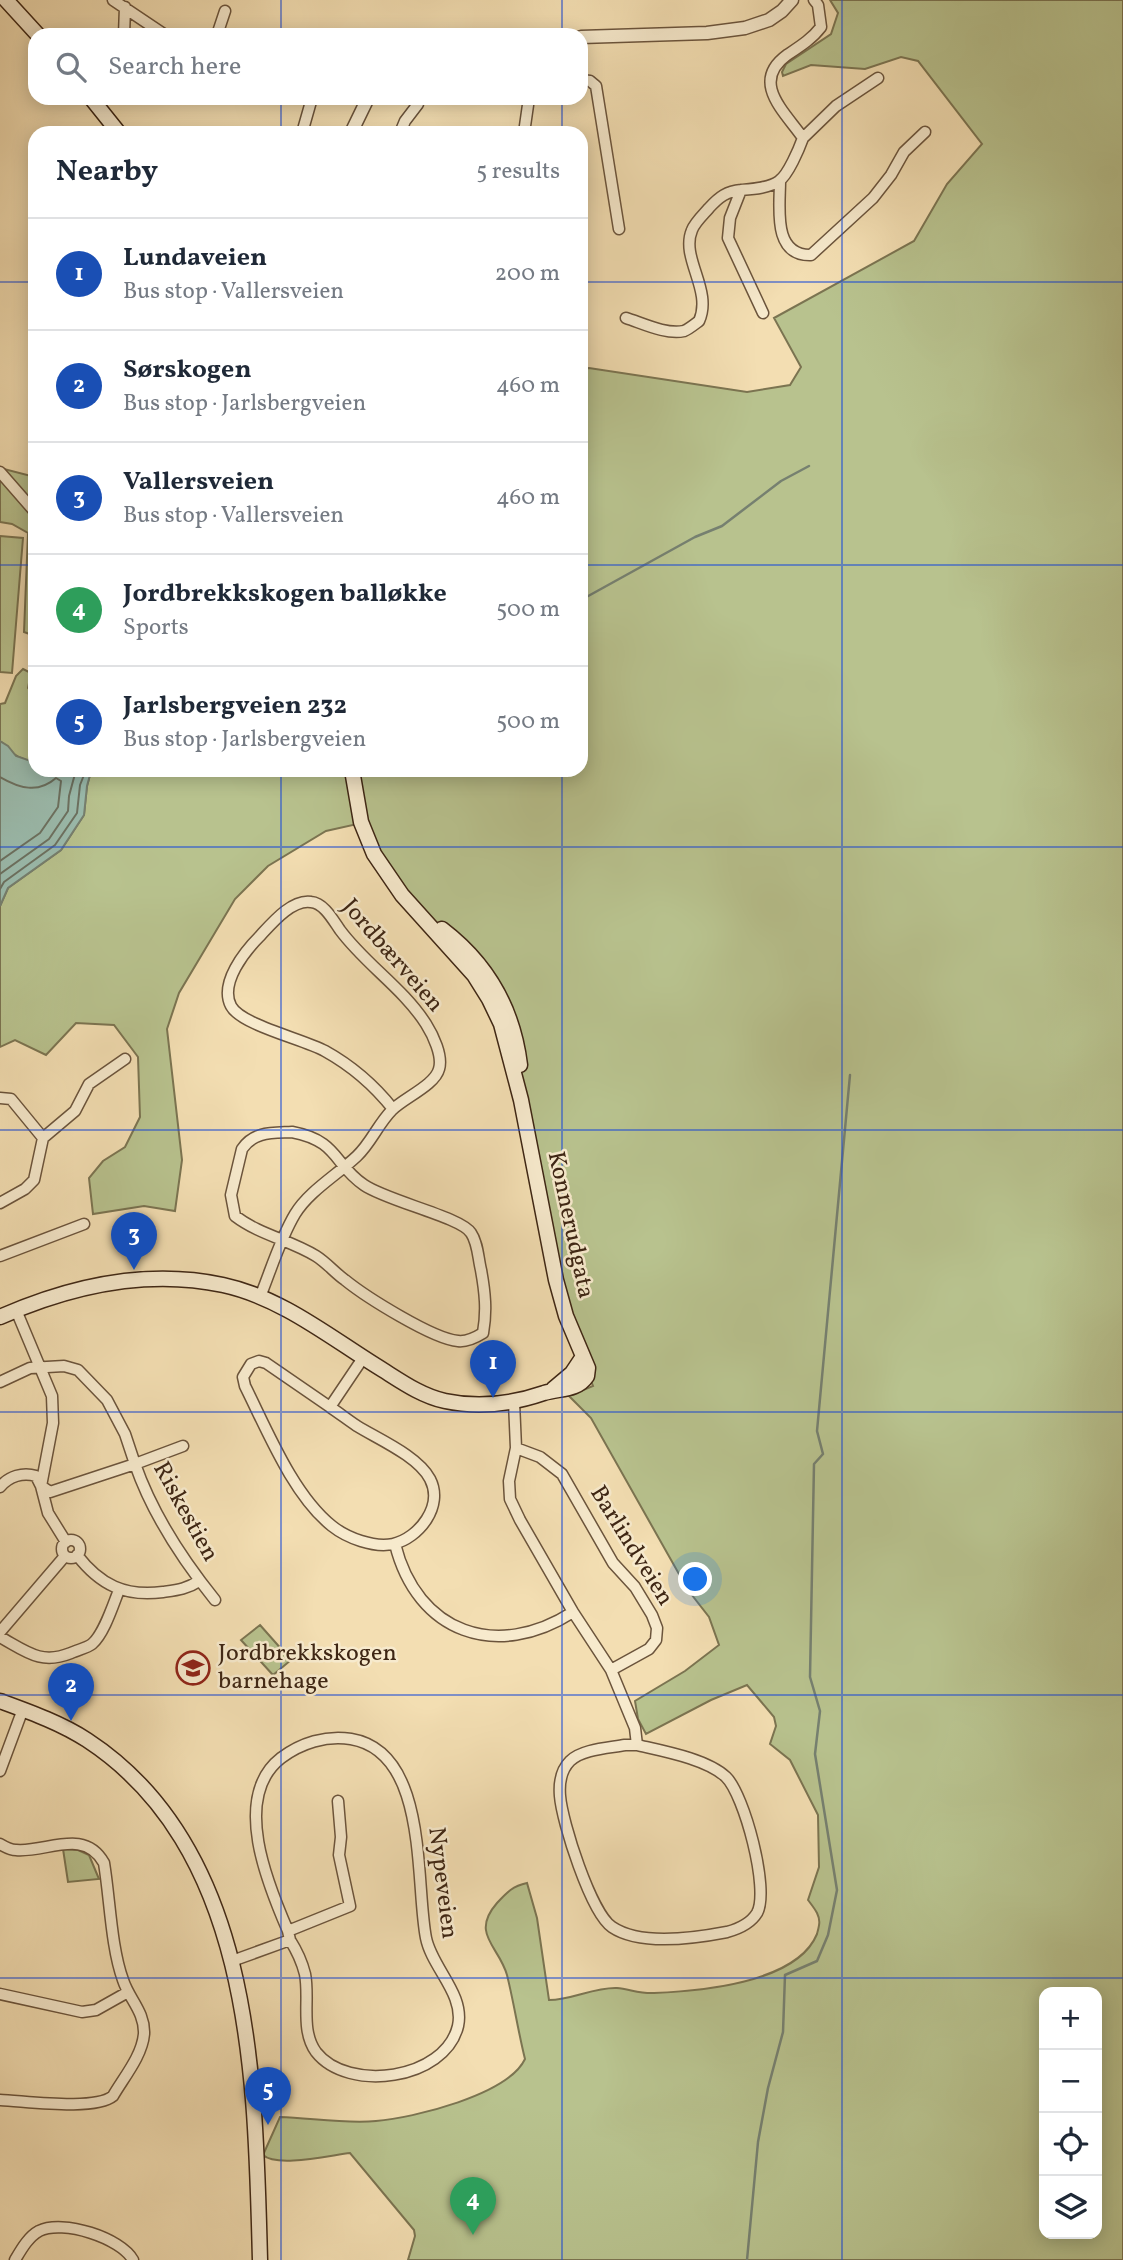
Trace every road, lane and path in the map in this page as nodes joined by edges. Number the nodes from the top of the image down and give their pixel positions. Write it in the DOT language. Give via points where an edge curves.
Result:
graph roads {
  1 [pos="6,0"];
  2 [pos="113,0"];
  3 [pos="792,0"];
  4 [pos="814,0"];
  5 [pos="0,5"];
  6 [pos="125,7"];
  7 [pos="225,11"];
  8 [pos="29,28"];
  9 [pos="124,28"];
  10 [pos="154,28"];
  11 [pos="219,28"];
  12 [pos="28,29"];
  13 [pos="588,37"];
  14 [pos="878,78"];
  15 [pos="588,81"];
  16 [pos="97,105"];
  17 [pos="310,105"];
  18 [pos="365,105"];
  19 [pos="417,105"];
  20 [pos="528,105"];
  21 [pos="113,126"];
  22 [pos="304,126"];
  23 [pos="354,126"];
  24 [pos="403,126"];
  25 [pos="525,126"];
  26 [pos="925,132"];
  27 [pos="803,138"];
  28 [pos="780,181"];
  29 [pos="741,190"];
  30 [pos="619,229"];
  31 [pos="763,313"];
  32 [pos="626,318"];
  33 [pos="0,472"];
  34 [pos="28,504"];
  35 [pos="353,777"];
  36 [pos="125,1059"];
  37 [pos="1,1098"];
  38 [pos="393,1109"];
  39 [pos="43,1138"];
  40 [pos="345,1166"];
  41 [pos="0,1203"];
  42 [pos="84,1224"];
  43 [pos="283,1241"];
  44 [pos="0,1256"];
  45 [pos="260,1297"];
  46 [pos="16,1310"];
  47 [pos="0,1317"];
  48 [pos="363,1358"];
  49 [pos="40,1367"];
  50 [pos="0,1382"];
  51 [pos="514,1402"];
  52 [pos="330,1408"];
  53 [pos="183,1446"];
  54 [pos="516,1448"];
  55 [pos="135,1464"];
  56 [pos="41,1486"];
  57 [pos="0,1487"];
  58 [pos="66,1542"];
  59 [pos="395,1544"];
  60 [pos="65,1556"];
  61 [pos="77,1556"];
  62 [pos="199,1581"];
  63 [pos="119,1590"];
  64 [pos="215,1600"];
  65 [pos="573,1612"];
  66 [pos="0,1632"];
  67 [pos="0,1637"];
  68 [pos="611,1670"];
  69 [pos="0,1701"];
  70 [pos="23,1709"];
  71 [pos="637,1745"];
  72 [pos="0,1770"];
  73 [pos="338,1801"];
  74 [pos="0,1844"];
  75 [pos="289,1935"];
  76 [pos="232,1961"];
  77 [pos="128,1992"];
  78 [pos="0,1994"];
  79 [pos="0,2100"];
  80 [pos="15,2260"];
  81 [pos="133,2260"];
  82 [pos="260,2260"];
  1 -- 8 [label="main road"];
  2 -- 6 [label="street"];
  3 -- 13 [label="street" via="769,20 745,28"];
  4 -- 27 [label="street" via="821,27 777,62 769,83"];
  5 -- 12 [label="main road"];
  6 -- 9 [label="street"];
  6 -- 10 [label="street"];
  7 -- 11 [label="street"];
  14 -- 27 [label="street" via="836,106"];
  15 -- 30 [label="street" via="596,86"];
  16 -- 21 [label="main road"];
  17 -- 22 [label="street"];
  18 -- 23 [label="street"];
  19 -- 24 [label="street"];
  20 -- 25 [label="street"];
  26 -- 28 [label="street" via="904,152 873,198 811,255 799,255 783,237"];
  27 -- 28 [label="street"];
  28 -- 29 [label="street"];
  29 -- 31 [label="street" via="728,238"];
  29 -- 32 [label="street" via="728,191 713,203 692,230 690,245 704,303 699,321 678,331"];
  33 -- 34 [label="street"];
  35 -- 51 [label="main road, Konnerudgata" via="360,822 374,854 392,882 474,975 505,1036 556,1280 582,1358 549,1392"];
  36 -- 39 [label="street" via="89,1084 75,1111"];
  37 -- 39 [label="street" via="11,1100"];
  38 -- 38 [label="street, Jordbærveien" via="376,1087 343,1062 304,1041 243,1018 232,1008 228,989 240,962 274,921 296,905 314,902 323,907 358,952 410,1004 433,1038 438,1072"];
  38 -- 40 [label="street" via="369,1143"];
  39 -- 41 [label="street" via="34,1180"];
  40 -- 43 [label="street" via="295,1213"];
  40 -- 43 [label="street" via="331,1149 308,1135 266,1133 246,1142 233,1183 232,1209 248,1226"];
  40 -- 43 [label="street" via="361,1184 380,1195 452,1220 472,1234 486,1300 483,1334 467,1341 445,1338 358,1289 317,1256"];
  42 -- 44 [label="street"];
  43 -- 45 [label="street"];
  45 -- 46 [label="main road" via="203,1282 150,1278 117,1282"];
  45 -- 48 [label="main road"];
  46 -- 47 [label="main road"];
  46 -- 49 [label="street"];
  48 -- 51 [label="main road" via="444,1401"];
  48 -- 52 [label="street"];
  49 -- 50 [label="street"];
  49 -- 55 [label="street" via="71,1367 96,1387 119,1421"];
  49 -- 56 [label="street" via="54,1407"];
  51 -- 54 [label="street"];
  52 -- 59 [label="street" via="416,1462 430,1479 430,1514 415,1533"];
  52 -- 59 [label="street" via="266,1363 250,1364 243,1377 270,1438 316,1511 349,1536 371,1544"];
  53 -- 55 [label="street"];
  54 -- 65 [label="street" via="510,1499"];
  54 -- 68 [label="street, Barlindveien" via="540,1457 562,1475 612,1563 635,1587 652,1615 656,1640 649,1649"];
  55 -- 56 [label="street, Riskestien" via="61,1490 50,1492"];
  55 -- 62 [label="street, Riskestien" via="160,1520"];
  56 -- 57 [label="street, Riskestien" via="31,1474 15,1476"];
  56 -- 58 [label="street" via="48,1513"];
  58 -- 60 [label="street"];
  58 -- 61 [label="street" via="78,1545"];
  59 -- 65 [label="street" via="407,1575 427,1604 473,1634 504,1638 526,1634"];
  60 -- 61 [label="street"];
  60 -- 66 [label="street"];
  61 -- 63 [label="street" via="91,1573"];
  62 -- 63 [label="street" via="187,1588 157,1592"];
  62 -- 64 [label="street, Riskestien"];
  63 -- 67 [label="street" via="91,1645 43,1659"];
  65 -- 68 [label="street"];
  68 -- 71 [label="street" via="635,1728"];
  69 -- 70 [label="main road"];
  70 -- 72 [label="street"];
  70 -- 76 [label="main road" via="87,1740 146,1791 191,1857"];
  71 -- 71 [label="street" via="570,1760 560,1781 571,1841 602,1916 611,1927 648,1938 736,1930 758,1912 761,1900 754,1848 737,1792 715,1767"];
  73 -- 75 [label="street" via="339,1855 349,1906"];
  74 -- 77 [label="street" via="13,1850 78,1844 99,1853 120,1971"];
  75 -- 75 [label="street, Nypeveien" via="261,1857 260,1787 272,1766 296,1749 325,1738 357,1740 393,1766 409,1803 428,1950 459,2012 453,2037 433,2060 402,2073 371,2075 334,2067 318,2054 309,2036 305,1974"];
  75 -- 76 [label="street"];
  76 -- 82 [label="main road" via="248,2052"];
  77 -- 78 [label="street" via="96,2010 82,2012"];
  77 -- 79 [label="street" via="142,2018 142,2046 113,2096 90,2104"];
  80 -- 81 [label="street" via="41,2230 69,2227 115,2242"];
}
